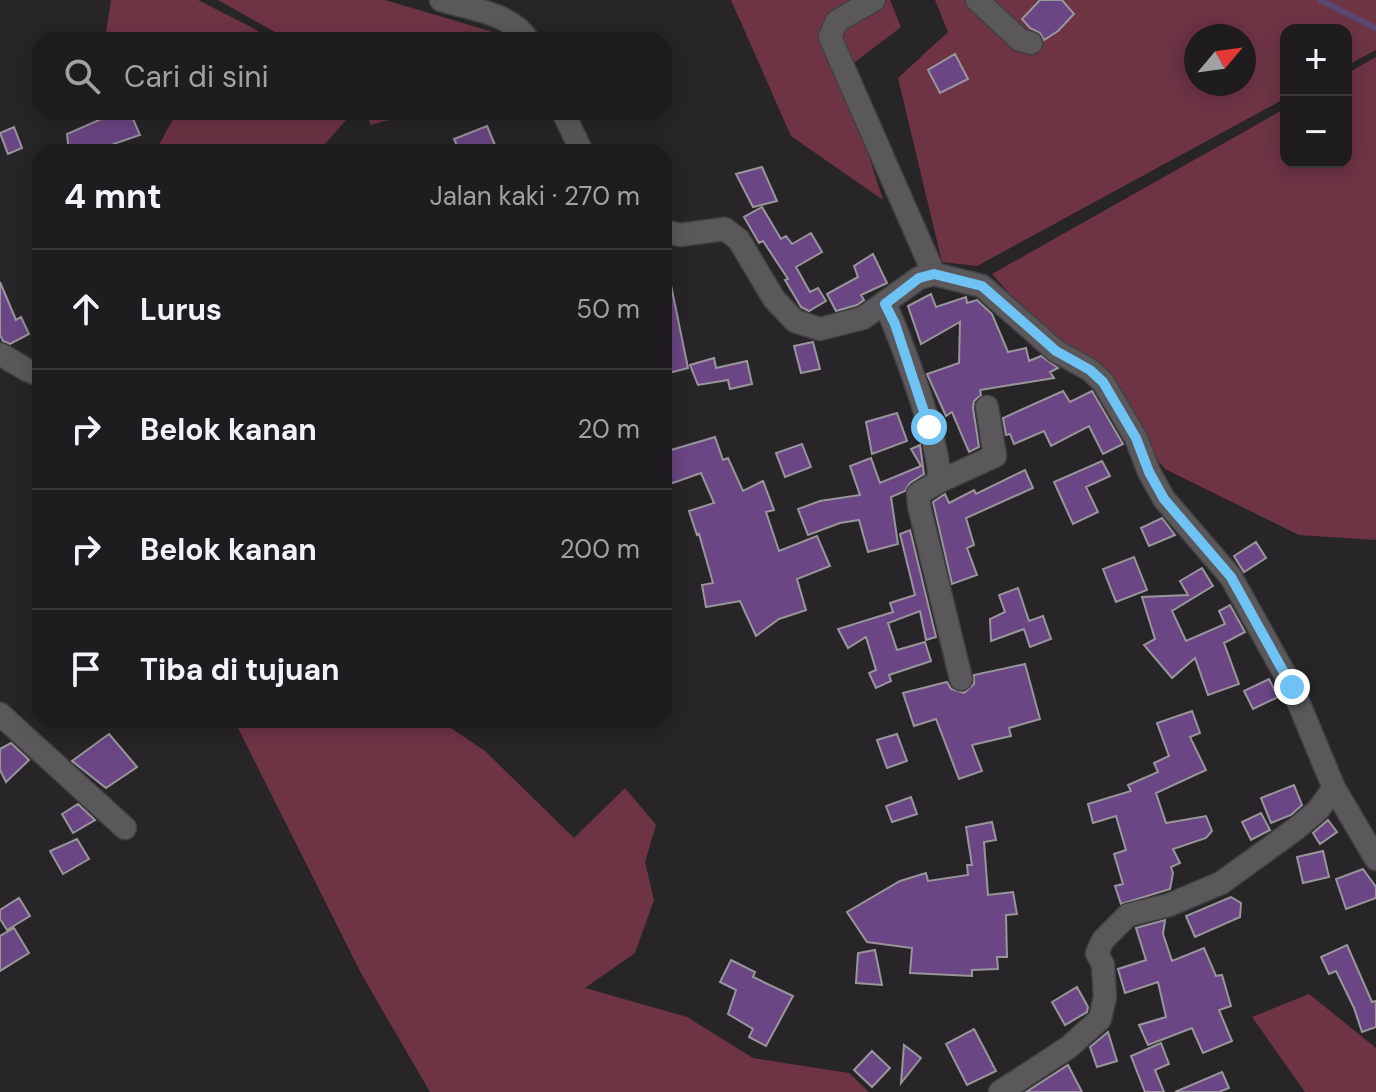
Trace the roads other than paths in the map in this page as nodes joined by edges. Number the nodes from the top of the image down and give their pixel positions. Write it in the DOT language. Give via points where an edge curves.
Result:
graph roads {
  1 [pos="441,0"];
  2 [pos="874,0"];
  3 [pos="977,0"];
  4 [pos="522,32"];
  5 [pos="1031,43"];
  6 [pos="567,120"];
  7 [pos="578,144"];
  8 [pos="672,233"];
  9 [pos="934,274"];
  10 [pos="885,304"];
  11 [pos="0,354"];
  12 [pos="32,372"];
  13 [pos="987,407"];
  14 [pos="938,482"];
  15 [pos="961,679"];
  16 [pos="0,714"];
  17 [pos="1334,788"];
  18 [pos="125,828"];
  19 [pos="1376,859"];
  20 [pos="1000,1092"];
  1 -- 4 [label="street" via="509,21"];
  2 -- 9 [label="street" via="837,21 830,37"];
  3 -- 5 [label="street" via="1020,40"];
  6 -- 7 [label="street"];
  8 -- 10 [label="street" via="725,229 739,240 774,299 795,321 820,329 863,318"];
  9 -- 10 [label="street" via="919,278"];
  9 -- 17 [label="street" via="982,286 1056,351 1103,382 1164,499 1231,577 1292,687"];
  10 -- 14 [label="street" via="929,427 940,468"];
  11 -- 12 [label="street"];
  13 -- 14 [label="street" via="995,456"];
  14 -- 15 [label="street" via="918,494 919,506"];
  16 -- 18 [label="street"];
  17 -- 19 [label="street"];
  17 -- 20 [label="street" via="1297,828 1221,883 1128,915 1097,953 1105,997 1100,1019 1069,1047"];
}
